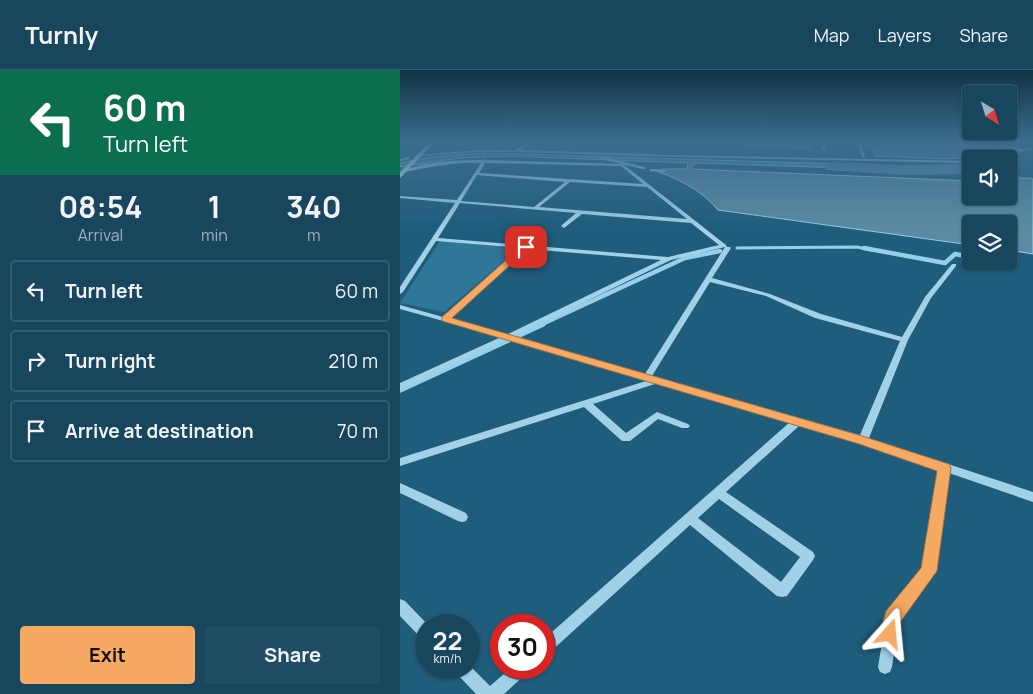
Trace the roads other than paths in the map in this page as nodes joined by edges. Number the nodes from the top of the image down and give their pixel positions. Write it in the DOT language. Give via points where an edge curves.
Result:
graph roads {
  1 [pos="478,171"];
  2 [pos="630,171"];
  3 [pos="476,174"];
  4 [pos="570,180"];
  5 [pos="648,186"];
  6 [pos="400,197"];
  7 [pos="458,202"];
  8 [pos="535,208"];
  9 [pos="581,212"];
  10 [pos="691,221"];
  11 [pos="564,226"];
  12 [pos="434,239"];
  13 [pos="526,247"];
  14 [pos="728,248"];
  15 [pos="669,260"];
  16 [pos="954,266"];
  17 [pos="708,279"];
  18 [pos="400,292"];
  19 [pos="400,308"];
  20 [pos="445,319"];
  21 [pos="511,338"];
  22 [pos="904,340"];
  23 [pos="651,380"];
  24 [pos="400,386"];
  25 [pos="586,403"];
  26 [pos="797,422"];
  27 [pos="685,426"];
  28 [pos="862,440"];
  29 [pos="400,462"];
  30 [pos="944,468"];
  31 [pos="400,488"];
  32 [pos="718,492"];
  33 [pos="1033,497"];
  34 [pos="462,517"];
  35 [pos="690,518"];
  36 [pos="400,606"];
  37 [pos="415,622"];
  38 [pos="555,638"];
  39 [pos="885,667"];
  40 [pos="472,679"];
  41 [pos="509,679"];
  42 [pos="487,694"];
  43 [pos="492,694"];
  1 -- 3 [label="street"];
  2 -- 5 [label="street"];
  3 -- 4 [label="street"];
  3 -- 7 [label="street"];
  4 -- 5 [label="street"];
  4 -- 8 [label="street"];
  5 -- 10 [label="street"];
  6 -- 7 [label="street"];
  7 -- 8 [label="street"];
  7 -- 12 [label="street"];
  8 -- 9 [label="street"];
  9 -- 10 [label="street"];
  9 -- 11 [label="street"];
  10 -- 15 [label="street" via="724,246"];
  12 -- 13 [label="street"];
  12 -- 18 [label="street"];
  13 -- 15 [label="street"];
  13 -- 20 [label="street"];
  14 -- 17 [label="street"];
  15 -- 21 [label="street"];
  16 -- 22 [label="street" via="928,297"];
  17 -- 22 [label="street" via="768,295 818,316"];
  17 -- 23 [label="street"];
  19 -- 20 [label="street"];
  20 -- 21 [label="street"];
  21 -- 23 [label="street"];
  21 -- 24 [label="street"];
  22 -- 28 [label="street"];
  23 -- 25 [label="street"];
  23 -- 26 [label="street"];
  25 -- 27 [label="street" via="626,438 657,415"];
  25 -- 29 [label="street"];
  26 -- 28 [label="street"];
  26 -- 32 [label="street"];
  28 -- 30 [label="street"];
  30 -- 33 [label="street"];
  30 -- 39 [label="street" via="928,571 893,618"];
  31 -- 34 [label="street"];
  32 -- 35 [label="street"];
  32 -- 35 [label="street" via="809,556 782,591"];
  35 -- 38 [label="street"];
  36 -- 37 [label="street"];
  40 -- 42 [label="street"];
  41 -- 43 [label="street"];
}
